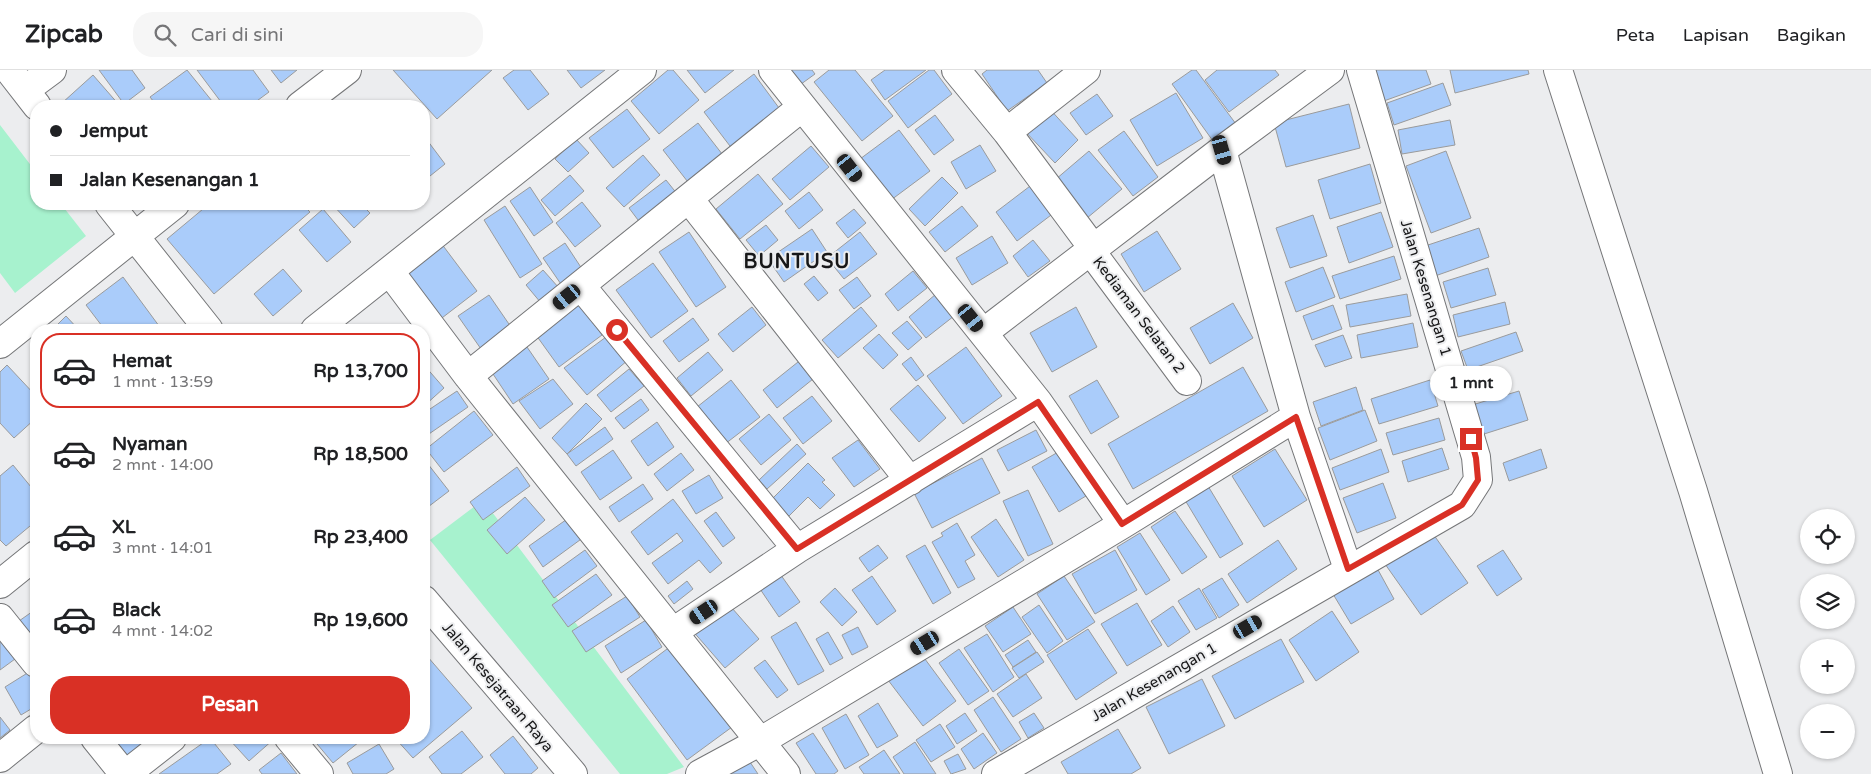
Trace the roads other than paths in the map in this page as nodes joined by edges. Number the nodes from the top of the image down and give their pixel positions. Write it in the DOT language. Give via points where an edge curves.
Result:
graph roads {
  1 [pos="52,70"];
  2 [pos="347,70"];
  3 [pos="642,70"];
  4 [pos="774,70"];
  5 [pos="956,70"];
  6 [pos="1086,70"];
  7 [pos="1330,70"];
  8 [pos="1361,70"];
  9 [pos="1558,70"];
  10 [pos="24,89"];
  11 [pos="308,100"];
  12 [pos="802,107"];
  13 [pos="1007,132"];
  14 [pos="1222,150"];
  15 [pos="689,199"];
  16 [pos="114,210"];
  17 [pos="167,210"];
  18 [pos="133,236"];
  19 [pos="1091,249"];
  20 [pos="390,272"];
  21 [pos="581,286"];
  22 [pos="204,324"];
  23 [pos="324,324"];
  24 [pos="429,324"];
  25 [pos="430,325"];
  26 [pos="984,333"];
  27 [pos="0,344"];
  28 [pos="468,376"];
  29 [pos="1187,381"];
  30 [pos="1038,402"];
  31 [pos="1296,417"];
  32 [pos="910,481"];
  33 [pos="1122,524"];
  34 [pos="797,549"];
  35 [pos="30,560"];
  36 [pos="1348,569"];
  37 [pos="0,584"];
  38 [pos="430,607"];
  39 [pos="0,618"];
  40 [pos="673,632"];
  41 [pos="30,656"];
  42 [pos="30,734"];
  43 [pos="760,741"];
  44 [pos="100,744"];
  45 [pos="164,744"];
  46 [pos="294,744"];
  47 [pos="0,758"];
  48 [pos="564,771"];
  49 [pos="125,774"];
  50 [pos="319,774"];
  51 [pos="700,774"];
  52 [pos="786,774"];
  53 [pos="996,774"];
  54 [pos="1778,774"];
  1 -- 10 [label="street"];
  2 -- 11 [label="street"];
  3 -- 20 [label="street"];
  4 -- 12 [label="street"];
  5 -- 13 [label="street, Kediaman Selatan 2"];
  6 -- 13 [label="street"];
  7 -- 14 [label="street"];
  8 -- 36 [label="street, Jalan Kesenangan 1" via="1476,458 1478,480 1462,505"];
  9 -- 54 [label="street" via="1693,491"];
  12 -- 15 [label="street"];
  12 -- 26 [label="street"];
  13 -- 19 [label="street, Kediaman Selatan 2"];
  14 -- 19 [label="street"];
  14 -- 31 [label="street"];
  15 -- 21 [label="street"];
  15 -- 32 [label="street"];
  16 -- 18 [label="street"];
  17 -- 18 [label="street"];
  18 -- 22 [label="street"];
  18 -- 27 [label="street"];
  19 -- 26 [label="street"];
  19 -- 29 [label="street, Kediaman Selatan 2"];
  20 -- 23 [label="street"];
  20 -- 24 [label="street"];
  21 -- 28 [label="street"];
  21 -- 34 [label="street"];
  25 -- 28 [label="street"];
  26 -- 30 [label="street"];
  28 -- 40 [label="street"];
  30 -- 32 [label="street"];
  30 -- 33 [label="street"];
  31 -- 33 [label="street"];
  31 -- 36 [label="street"];
  32 -- 34 [label="street"];
  33 -- 43 [label="street"];
  34 -- 40 [label="street"];
  35 -- 37 [label="street"];
  36 -- 53 [label="street, Jalan Kesenangan 1"];
  38 -- 48 [label="street, Jalan Kesejatraan Raya"];
  39 -- 41 [label="street"];
  40 -- 43 [label="street"];
  42 -- 47 [label="street"];
  43 -- 51 [label="street"];
  43 -- 52 [label="street"];
  44 -- 49 [label="street"];
  45 -- 49 [label="street"];
  46 -- 50 [label="street"];
}
